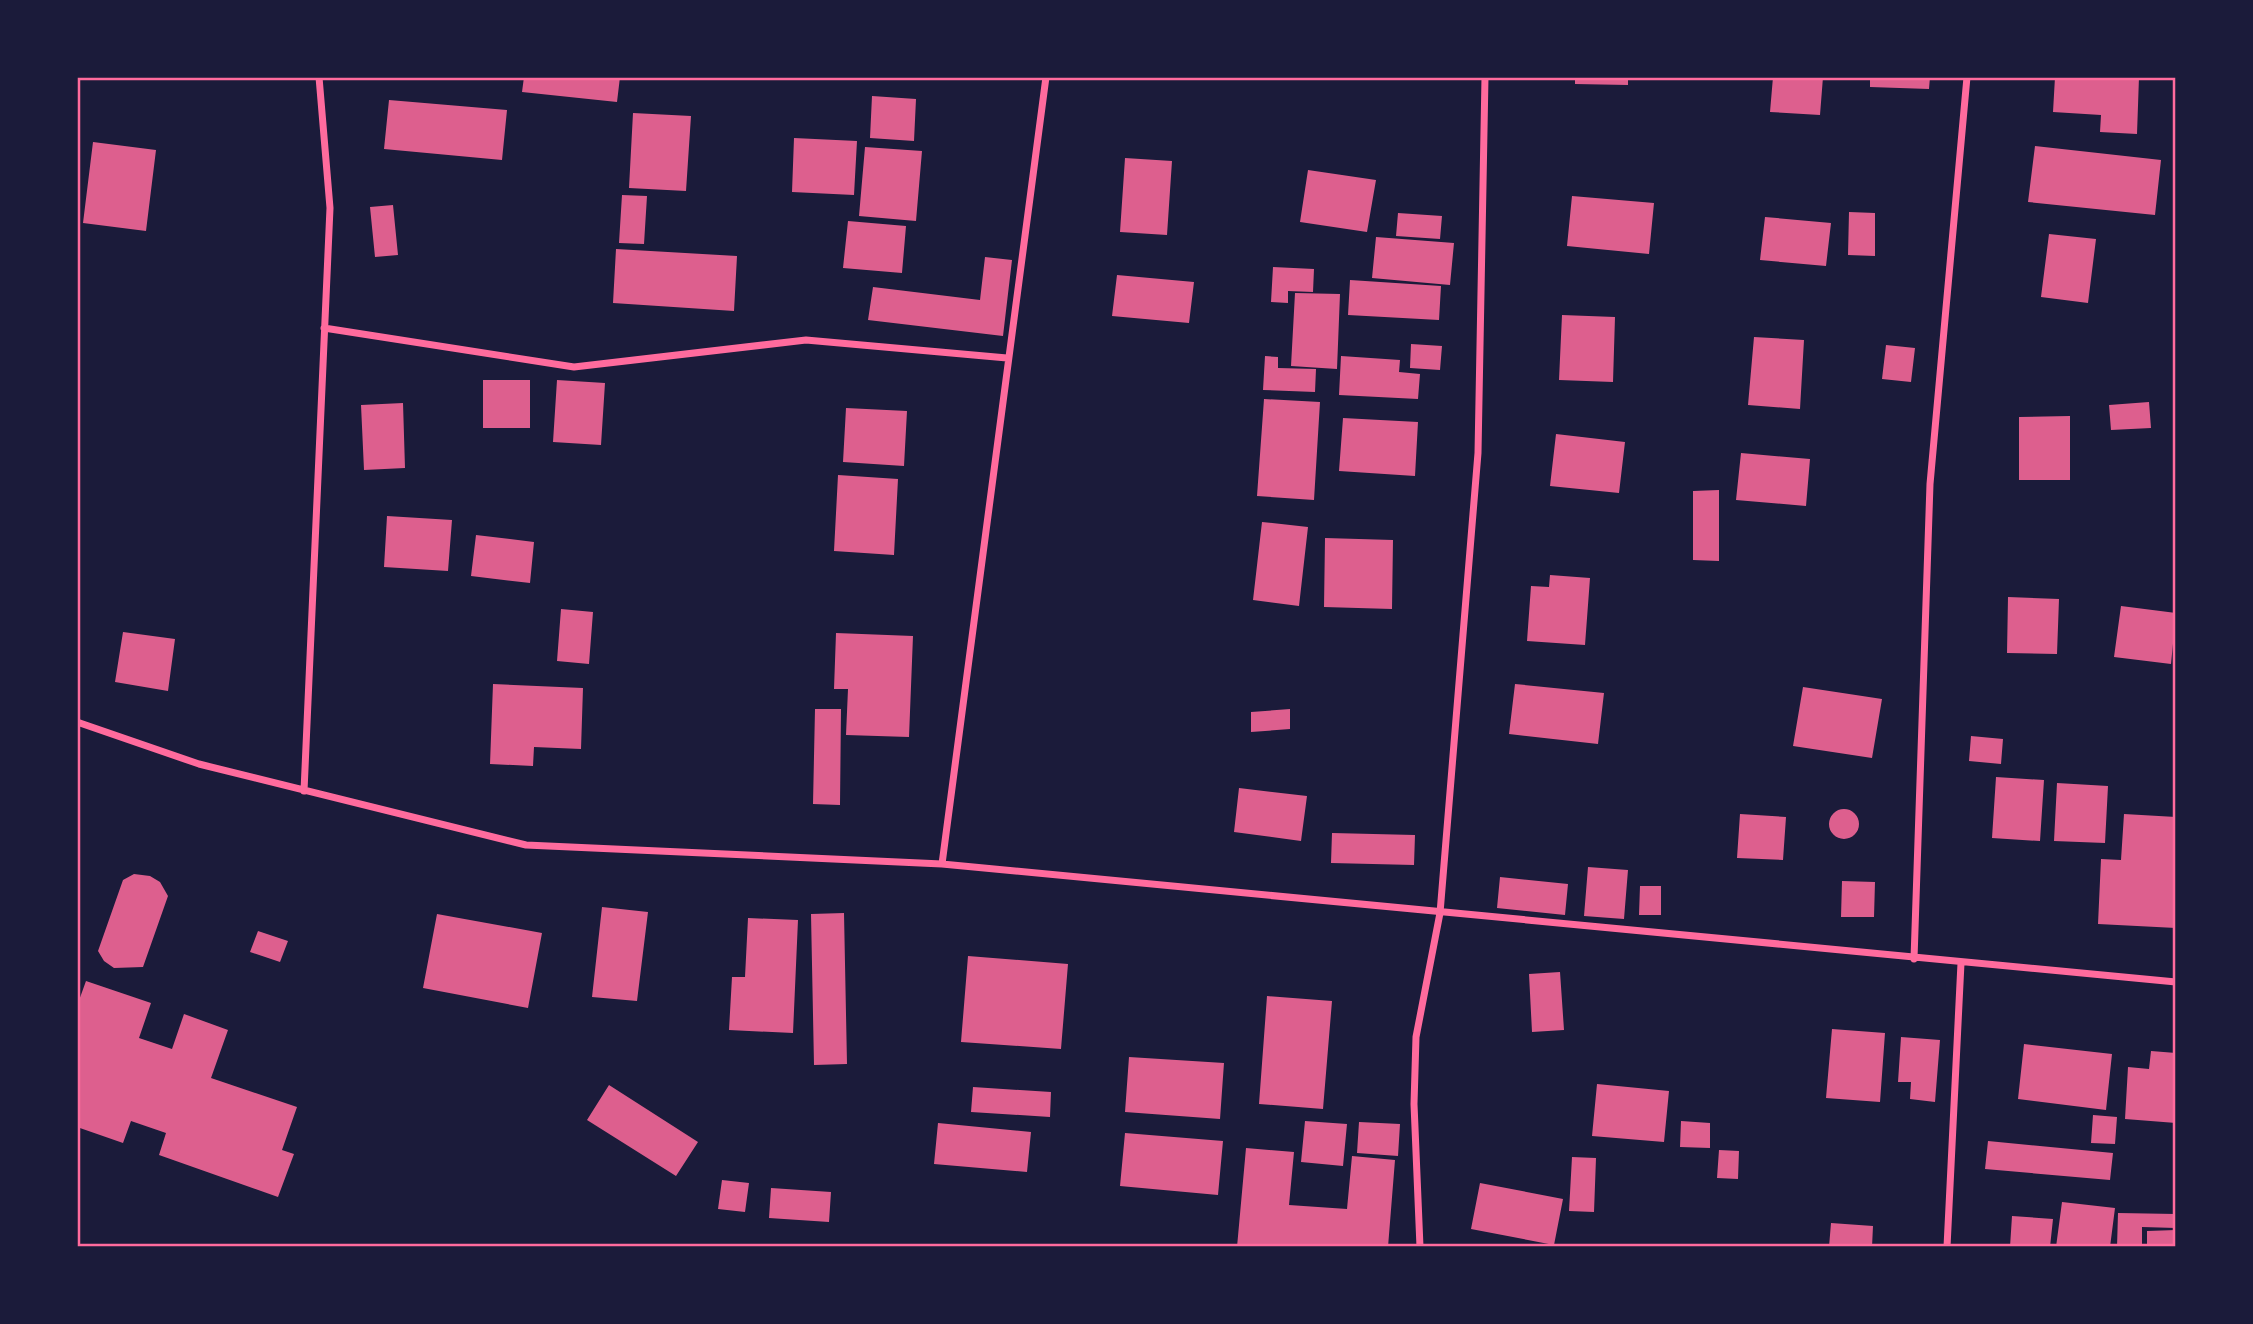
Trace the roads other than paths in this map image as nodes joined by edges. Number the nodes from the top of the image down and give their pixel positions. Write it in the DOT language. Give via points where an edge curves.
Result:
graph roads {
  1 [pos="319,77"];
  2 [pos="1046,77"];
  3 [pos="1485,77"];
  4 [pos="1967,77"];
  5 [pos="324,328"];
  6 [pos="1007,358"];
  7 [pos="77,722"];
  8 [pos="304,790"];
  9 [pos="942,864"];
  10 [pos="1440,913"];
  11 [pos="1914,959"];
  12 [pos="1961,963"];
  13 [pos="2176,982"];
  14 [pos="1420,1247"];
  15 [pos="1947,1247"];
  1 -- 5 [label="street" via="330,208"];
  2 -- 6 [label="street"];
  3 -- 10 [label="street" via="1478,453"];
  4 -- 11 [label="street" via="1930,484"];
  5 -- 6 [label="street" via="574,368 806,340"];
  5 -- 8 [label="street"];
  6 -- 9 [label="street"];
  7 -- 8 [label="street" via="200,764"];
  8 -- 9 [label="street" via="526,845"];
  9 -- 10 [label="street"];
  10 -- 11 [label="street"];
  10 -- 14 [label="street" via="1416,1037"];
  11 -- 12 [label="street"];
  12 -- 13 [label="street"];
  12 -- 15 [label="street"];
}
